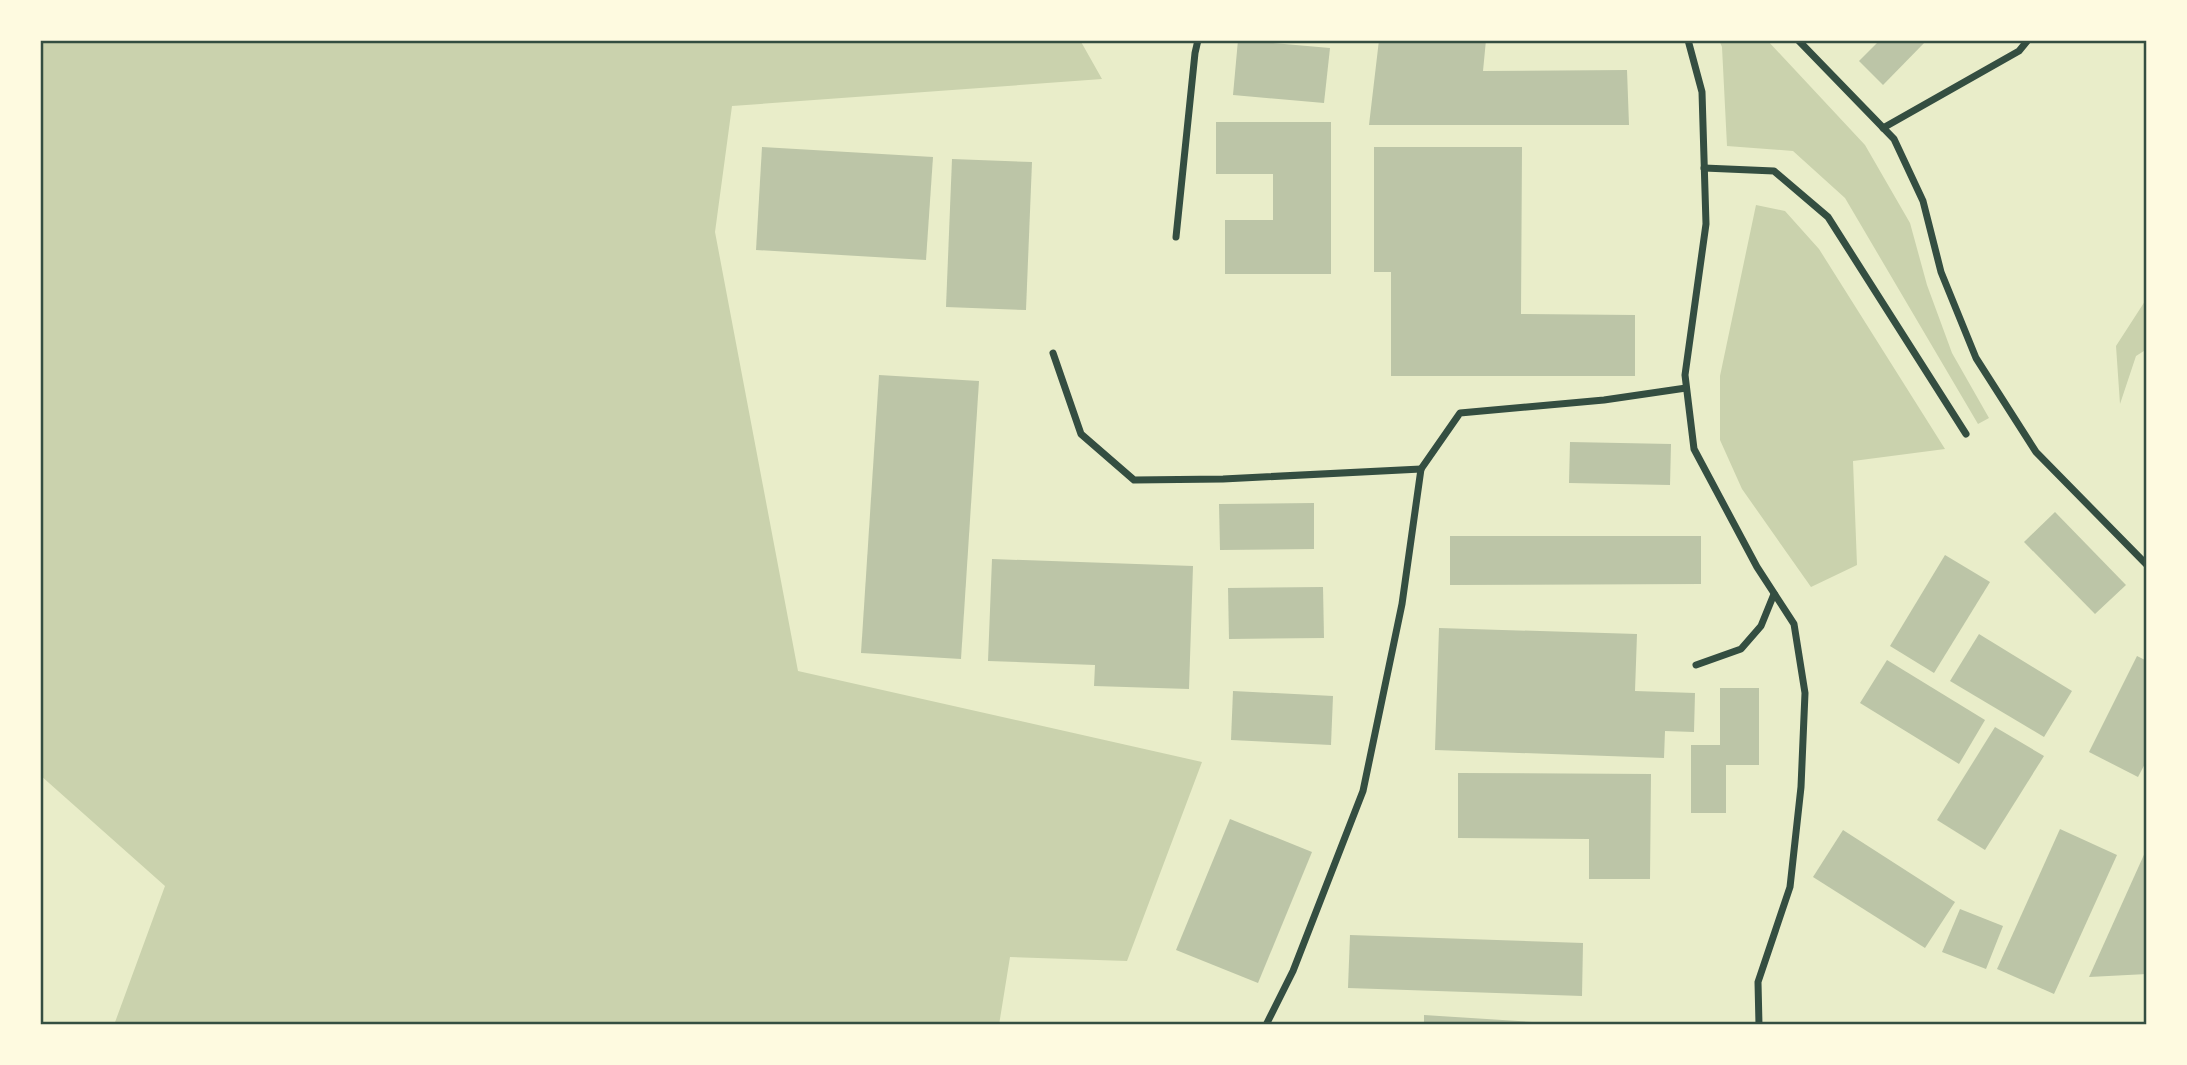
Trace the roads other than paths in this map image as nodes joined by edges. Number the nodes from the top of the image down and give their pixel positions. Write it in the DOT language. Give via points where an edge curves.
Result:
graph roads {
  1 [pos="1198,40"];
  2 [pos="1688,40"];
  3 [pos="1798,40"];
  4 [pos="2028,40"];
  5 [pos="1883,128"];
  6 [pos="1704,168"];
  7 [pos="1176,237"];
  8 [pos="1053,353"];
  9 [pos="1686,388"];
  10 [pos="1966,434"];
  11 [pos="1421,469"];
  12 [pos="2147,565"];
  13 [pos="1774,594"];
  14 [pos="1696,665"];
  15 [pos="1266,1025"];
  16 [pos="1759,1025"];
  1 -- 7 [label="street"];
  2 -- 6 [label="street" via="1702,92"];
  3 -- 5 [label="street"];
  4 -- 5 [label="street" via="2019,51"];
  5 -- 12 [label="street" via="1894,139 1923,201 1941,272 1976,358 2036,452"];
  6 -- 9 [label="street" via="1706,224"];
  6 -- 10 [label="street" via="1774,171 1828,217"];
  8 -- 11 [label="street" via="1081,434 1134,480"];
  9 -- 11 [label="street" via="1460,413"];
  9 -- 13 [label="street" via="1694,449"];
  11 -- 15 [label="street" via="1402,604 1363,791 1293,971"];
  13 -- 14 [label="street" via="1761,626 1741,649"];
  13 -- 16 [label="street" via="1794,624 1805,693 1790,887 1758,982"];
}
